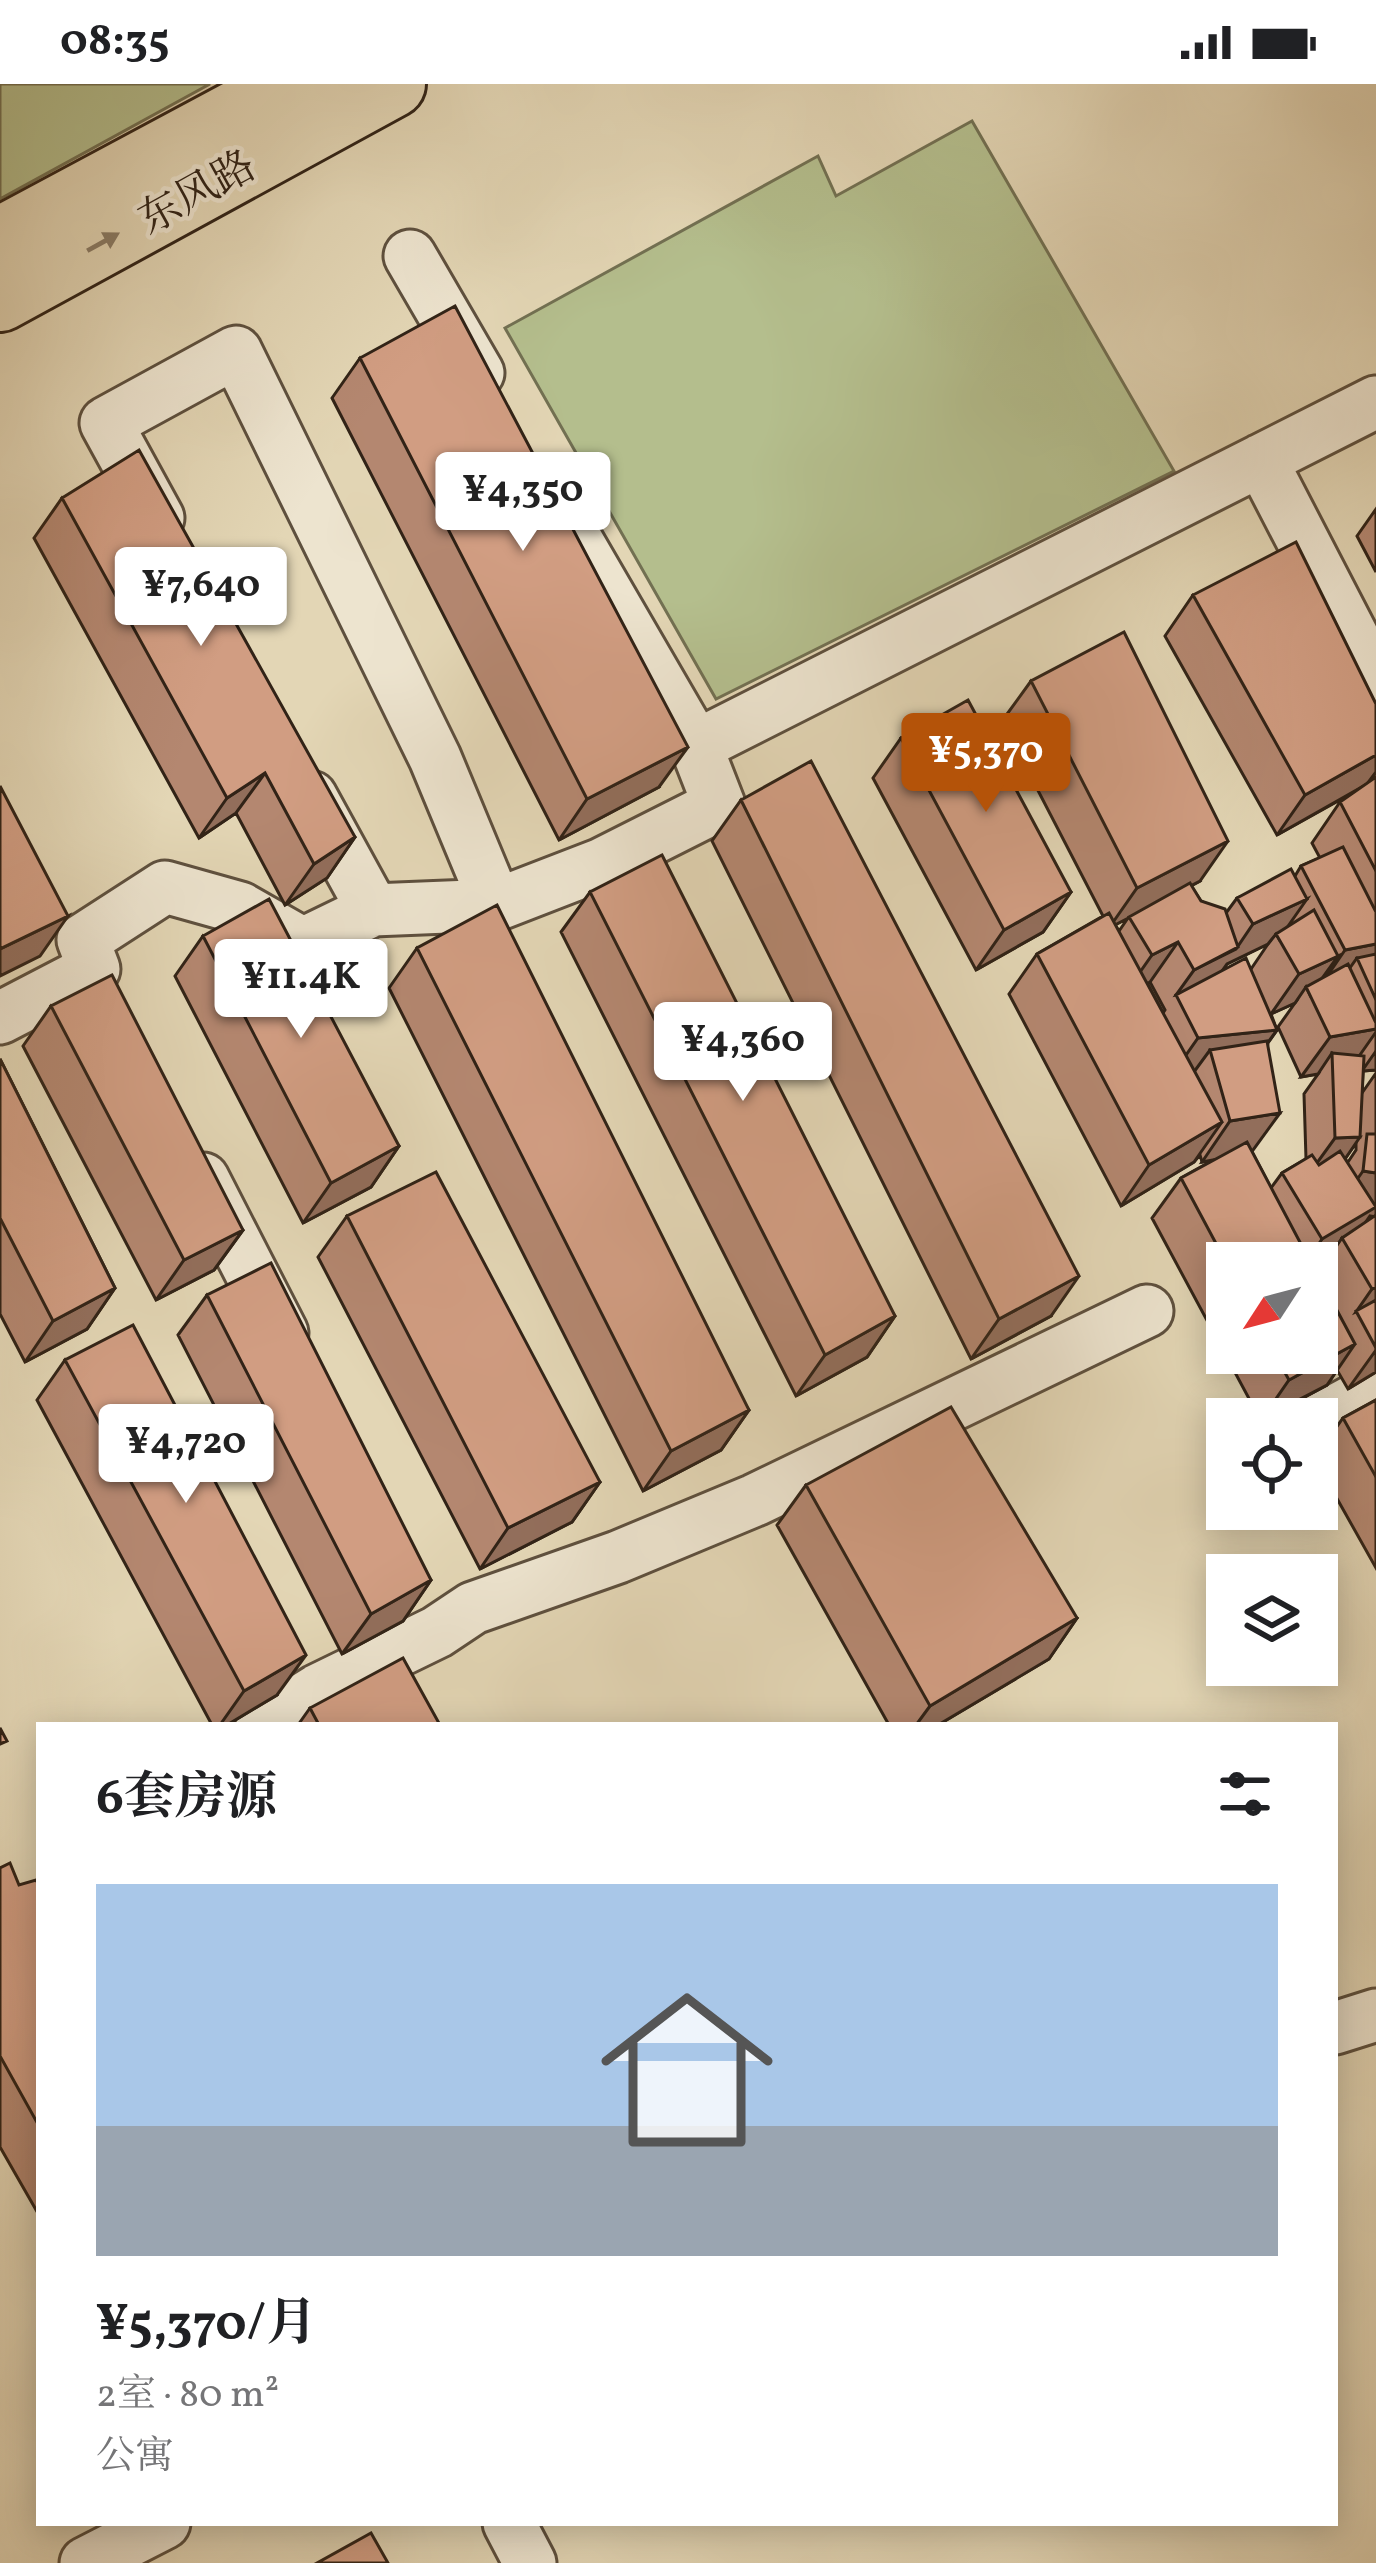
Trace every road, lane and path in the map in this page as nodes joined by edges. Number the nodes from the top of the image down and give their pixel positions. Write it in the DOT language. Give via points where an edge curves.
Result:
graph roads {
  1 [pos="293,84"];
  2 [pos="392,84"];
  3 [pos="0,241"];
  4 [pos="410,256"];
  5 [pos="0,298"];
  6 [pos="1376,402"];
  7 [pos="506,419"];
  8 [pos="1261,460"];
  9 [pos="541,481"];
  10 [pos="184,565"];
  11 [pos="1376,682"];
  12 [pos="696,746"];
  13 [pos="284,748"];
  14 [pos="496,905"];
  15 [pos="373,910"];
  16 [pos="0,1018"];
  17 [pos="180,1135"];
  18 [pos="1147,1311"];
  19 [pos="309,1383"];
  20 [pos="1376,1389"];
  21 [pos="1338,1409"];
  22 [pos="267,1722"];
  23 [pos="1376,2015"];
  24 [pos="1338,2027"];
  25 [pos="158,2526"];
  26 [pos="510,2526"];
  27 [pos="86,2563"];
  28 [pos="530,2563"];
  1 -- 3 [label="main road, 东风路"];
  5 -- 2 [label="main road, 东风路, one-way"];
  4 -- 7 [label="street"];
  6 -- 8 [label="street"];
  8 -- 11 [label="street"];
  8 -- 12 [label="street"];
  9 -- 12 [label="street"];
  10 -- 14 [label="street" via="106,423 236,352 435,758"];
  12 -- 14 [label="street" via="719,805"];
  13 -- 15 [label="street"];
  14 -- 15 [label="street"];
  15 -- 16 [label="street" via="303,944 240,908 165,886 82,940 105,990"];
  17 -- 19 [label="street"];
  18 -- 22 [label="street" via="755,1500 473,1608 427,1611"];
  20 -- 21 [label="street"];
  23 -- 24 [label="street"];
  25 -- 27 [label="street"];
  26 -- 28 [label="street"];
}
